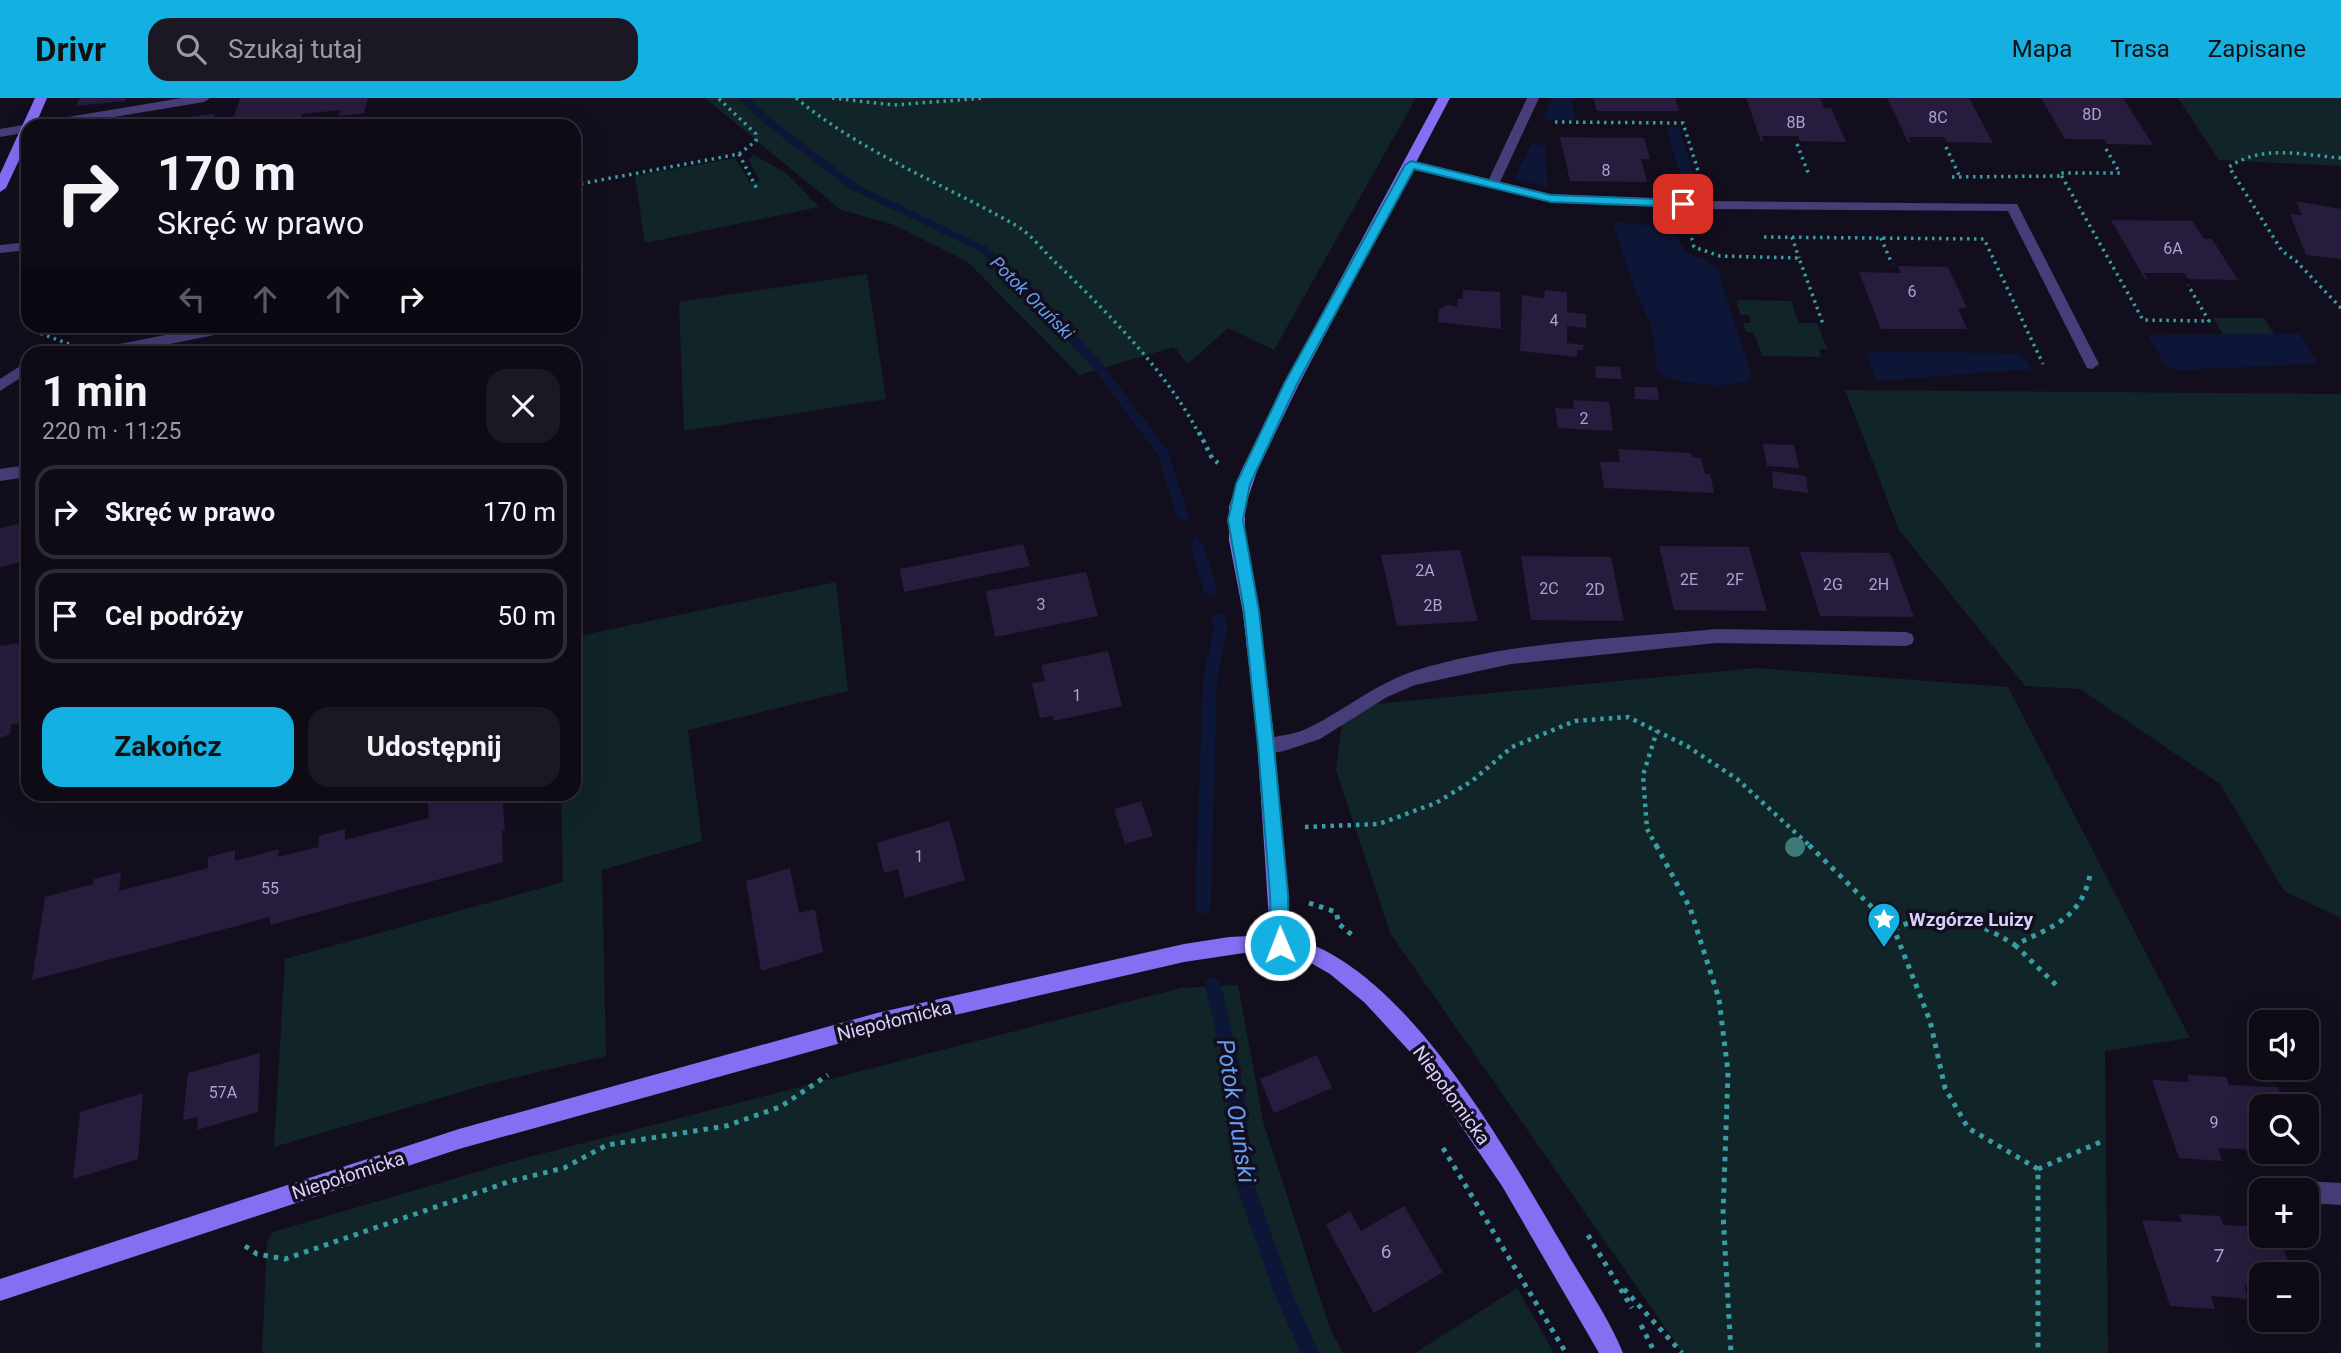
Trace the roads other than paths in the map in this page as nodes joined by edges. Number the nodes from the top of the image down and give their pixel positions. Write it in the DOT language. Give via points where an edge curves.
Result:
graph roads {
  1 [pos="41,98"];
  2 [pos="204,98"];
  3 [pos="1444,98"];
  4 [pos="1533,98"];
  5 [pos="32,119"];
  6 [pos="80,119"];
  7 [pos="21,128"];
  8 [pos="0,133"];
  9 [pos="21,142"];
  10 [pos="1411,165"];
  11 [pos="1493,184"];
  12 [pos="0,188"];
  13 [pos="21,247"];
  14 [pos="0,249"];
  15 [pos="199,333"];
  16 [pos="133,346"];
  17 [pos="2092,364"];
  18 [pos="21,371"];
  19 [pos="0,386"];
  20 [pos="21,472"];
  21 [pos="0,475"];
  22 [pos="1906,639"];
  23 [pos="1266,746"];
  24 [pos="1280,945"];
  25 [pos="2319,1193"];
  26 [pos="2341,1194"];
  27 [pos="0,1290"];
  28 [pos="1612,1353"];
  1 -- 5 [label="main road"];
  2 -- 6 [label="street"];
  3 -- 10 [label="main road"];
  4 -- 11 [label="street"];
  7 -- 8 [label="street"];
  9 -- 12 [label="main road"];
  10 -- 11 [label="street"];
  10 -- 23 [label="main road" via="1292,382 1243,484 1236,520"];
  11 -- 17 [label="street" via="1551,198 1709,205 2012,207"];
  13 -- 14 [label="street"];
  15 -- 16 [label="street"];
  18 -- 19 [label="street"];
  20 -- 21 [label="street"];
  22 -- 23 [label="street" via="1716,636 1511,657 1403,684 1381,692 1304,740"];
  23 -- 24 [label="main road"];
  24 -- 27 [label="main road, Niepołomicka" via="1184,953 877,1023 459,1139"];
  24 -- 28 [label="main road, Niepołomicka" via="1326,960 1383,1004 1436,1067 1498,1159"];
  25 -- 26 [label="street"];
}
